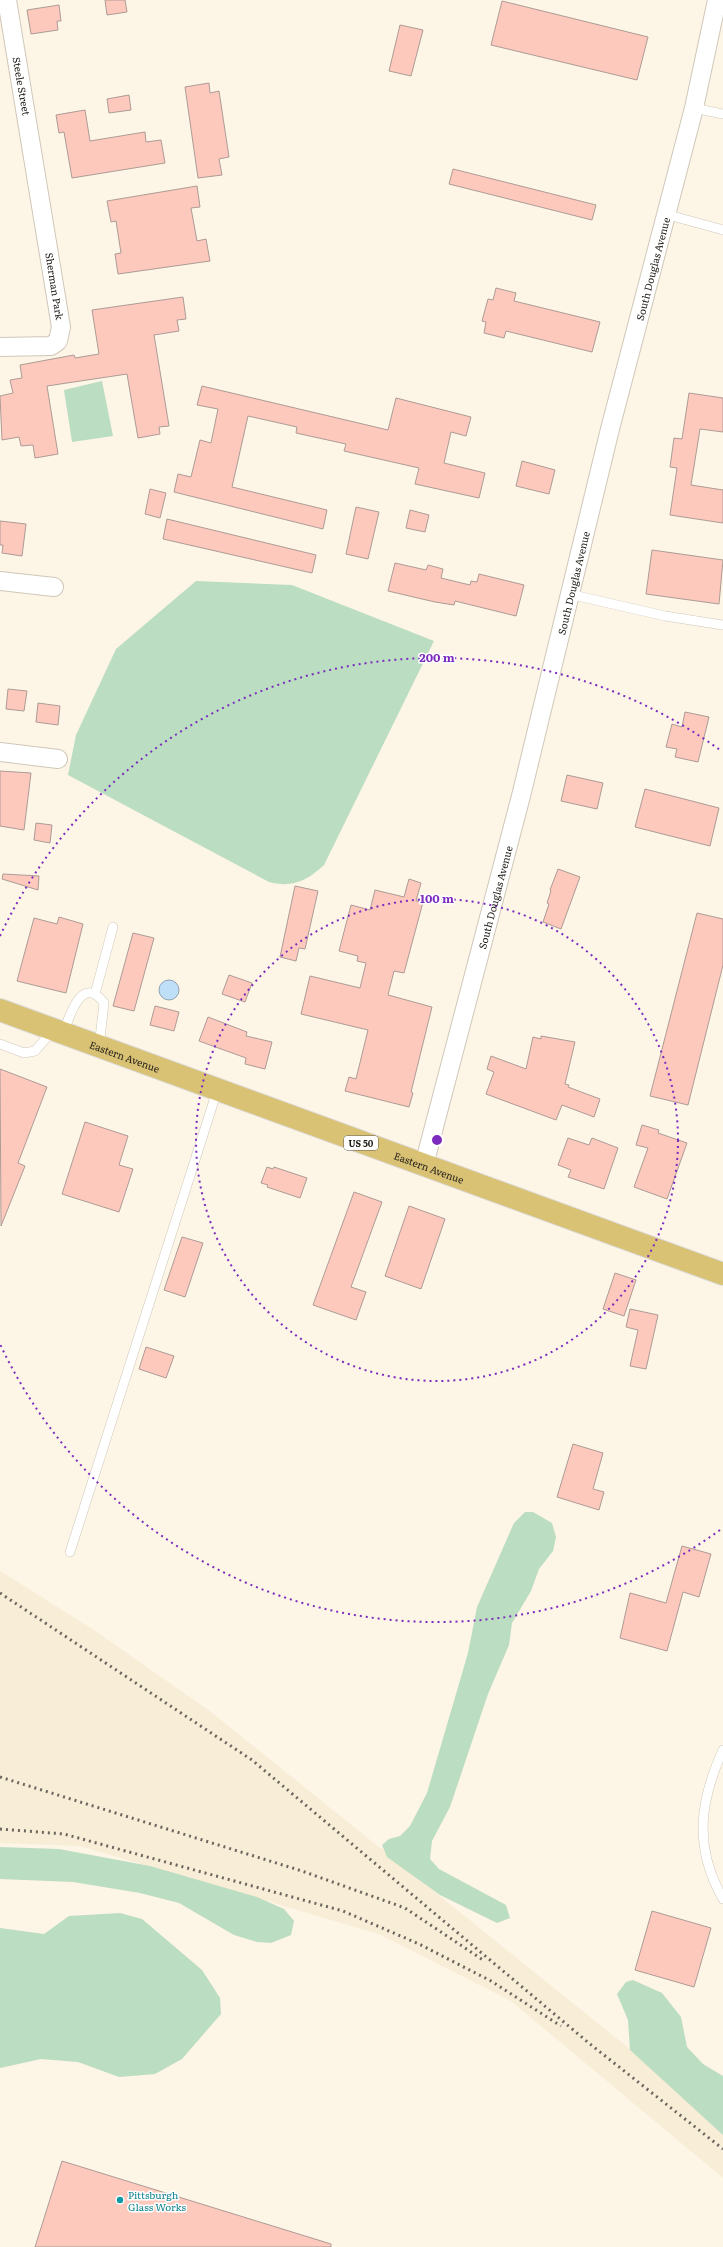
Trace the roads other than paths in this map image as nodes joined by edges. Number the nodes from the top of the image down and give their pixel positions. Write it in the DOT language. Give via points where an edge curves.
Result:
graph roads {
  1 [pos="7,0"];
  2 [pos="717,0"];
  3 [pos="717,24"];
  4 [pos="694,108"];
  5 [pos="723,114"];
  6 [pos="36,172"];
  7 [pos="665,214"];
  8 [pos="723,230"];
  9 [pos="0,348"];
  10 [pos="0,580"];
  11 [pos="54,587"];
  12 [pos="569,594"];
  13 [pos="723,625"];
  14 [pos="0,752"];
  15 [pos="58,759"];
  16 [pos="114,928"];
  17 [pos="95,994"];
  18 [pos="0,1010"];
  19 [pos="58,1032"];
  20 [pos="0,1044"];
  21 [pos="99,1047"];
  22 [pos="217,1090"];
  23 [pos="424,1165"];
  24 [pos="723,1274"];
  25 [pos="70,1552"];
  26 [pos="723,1750"];
  27 [pos="723,1899"];
  1 -- 6 [label="street, Steele Street"];
  2 -- 3 [label="street, South Douglas Avenue"];
  3 -- 4 [label="street, South Douglas Avenue"];
  4 -- 5 [label="lane"];
  4 -- 7 [label="street, South Douglas Avenue"];
  6 -- 9 [label="street, Sherman Park" via="61,336 52,346"];
  7 -- 8 [label="lane"];
  7 -- 12 [label="street, South Douglas Avenue"];
  10 -- 11 [label="street"];
  12 -- 13 [label="lane" via="665,616"];
  12 -- 23 [label="street, South Douglas Avenue" via="519,803"];
  14 -- 15 [label="street"];
  16 -- 17 [label="lane"];
  17 -- 19 [label="lane" via="83,995 77,1000"];
  17 -- 21 [label="lane" via="104,1003"];
  18 -- 19 [label="main road, Eastern Avenue / US 50"];
  19 -- 20 [label="lane" via="35,1051 24,1053"];
  19 -- 21 [label="main road, Eastern Avenue / US 50"];
  21 -- 22 [label="main road, Eastern Avenue / US 50"];
  22 -- 23 [label="main road, Eastern Avenue / US 50"];
  22 -- 25 [label="lane"];
  23 -- 24 [label="main road, Eastern Avenue / US 50"];
  26 -- 27 [label="lane" via="712,1775 704,1813 702,1842"];
}
